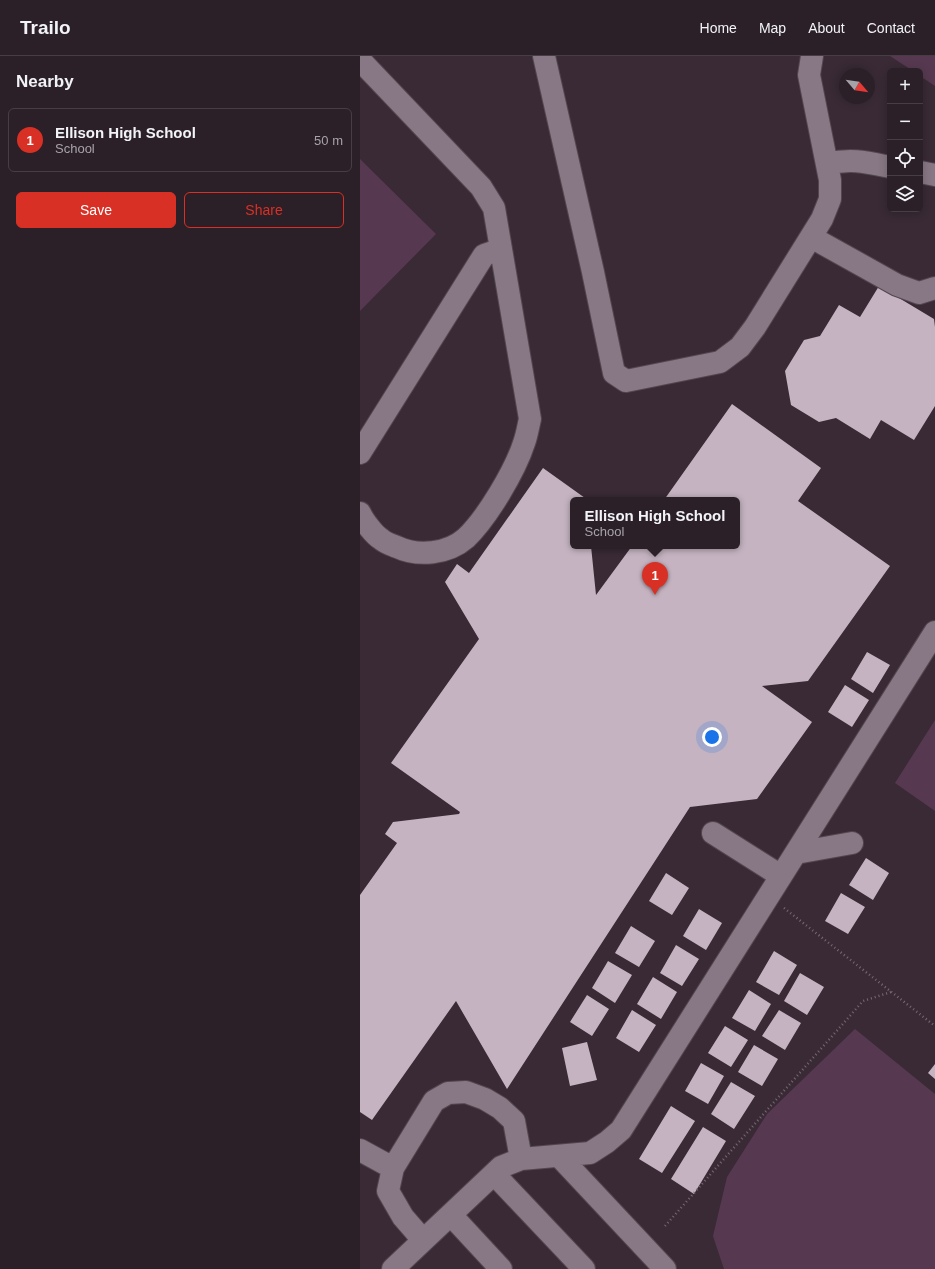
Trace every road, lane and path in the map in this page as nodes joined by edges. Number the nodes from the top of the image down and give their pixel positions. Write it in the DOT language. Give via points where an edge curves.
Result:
graph roads {
  1 [pos="544,56"];
  2 [pos="812,56"];
  3 [pos="360,60"];
  4 [pos="827,164"];
  5 [pos="887,166"];
  6 [pos="923,173"];
  7 [pos="935,175"];
  8 [pos="811,237"];
  9 [pos="501,249"];
  10 [pos="935,288"];
  11 [pos="360,453"];
  12 [pos="360,513"];
  13 [pos="935,632"];
  14 [pos="713,833"];
  15 [pos="852,843"];
  16 [pos="796,853"];
  17 [pos="781,876"];
  18 [pos="768,896"];
  19 [pos="891,992"];
  20 [pos="935,1026"];
  21 [pos="360,1150"];
  22 [pos="559,1156"];
  23 [pos="521,1159"];
  24 [pos="393,1168"];
  25 [pos="494,1174"];
  26 [pos="451,1215"];
  27 [pos="665,1226"];
  28 [pos="411,1258"];
  29 [pos="501,1269"];
  30 [pos="584,1269"];
  31 [pos="665,1269"];
  1 -- 8 [label="lane" via="594,272 614,373 626,381 720,362 740,346 755,327"];
  2 -- 4 [label="lane" via="808,75"];
  3 -- 9 [label="lane" via="481,187 494,208"];
  4 -- 5 [label="lane" via="841,160 857,160"];
  4 -- 8 [label="lane" via="830,199"];
  6 -- 7 [label="lane"];
  8 -- 10 [label="lane" via="897,285 919,293"];
  9 -- 11 [label="lane" via="484,255"];
  9 -- 12 [label="lane" via="530,419 524,443 512,470 483,518 465,539 443,551 424,553 402,549 380,539"];
  13 -- 16 [label="lane"];
  14 -- 17 [label="lane"];
  15 -- 16 [label="lane"];
  16 -- 17 [label="lane"];
  17 -- 18 [label="lane"];
  18 -- 19 [label="path"];
  18 -- 22 [label="lane" via="620,1130 590,1153"];
  19 -- 20 [label="path"];
  19 -- 27 [label="path" via="863,1001"];
  21 -- 24 [label="lane"];
  22 -- 23 [label="lane"];
  22 -- 31 [label="lane"];
  23 -- 24 [label="lane" via="514,1121 500,1108 466,1092 448,1093 434,1101"];
  23 -- 25 [label="lane"];
  24 -- 28 [label="lane" via="388,1191 403,1216"];
  25 -- 26 [label="lane"];
  25 -- 30 [label="lane"];
  26 -- 28 [label="lane"];
  26 -- 29 [label="lane"];
}
